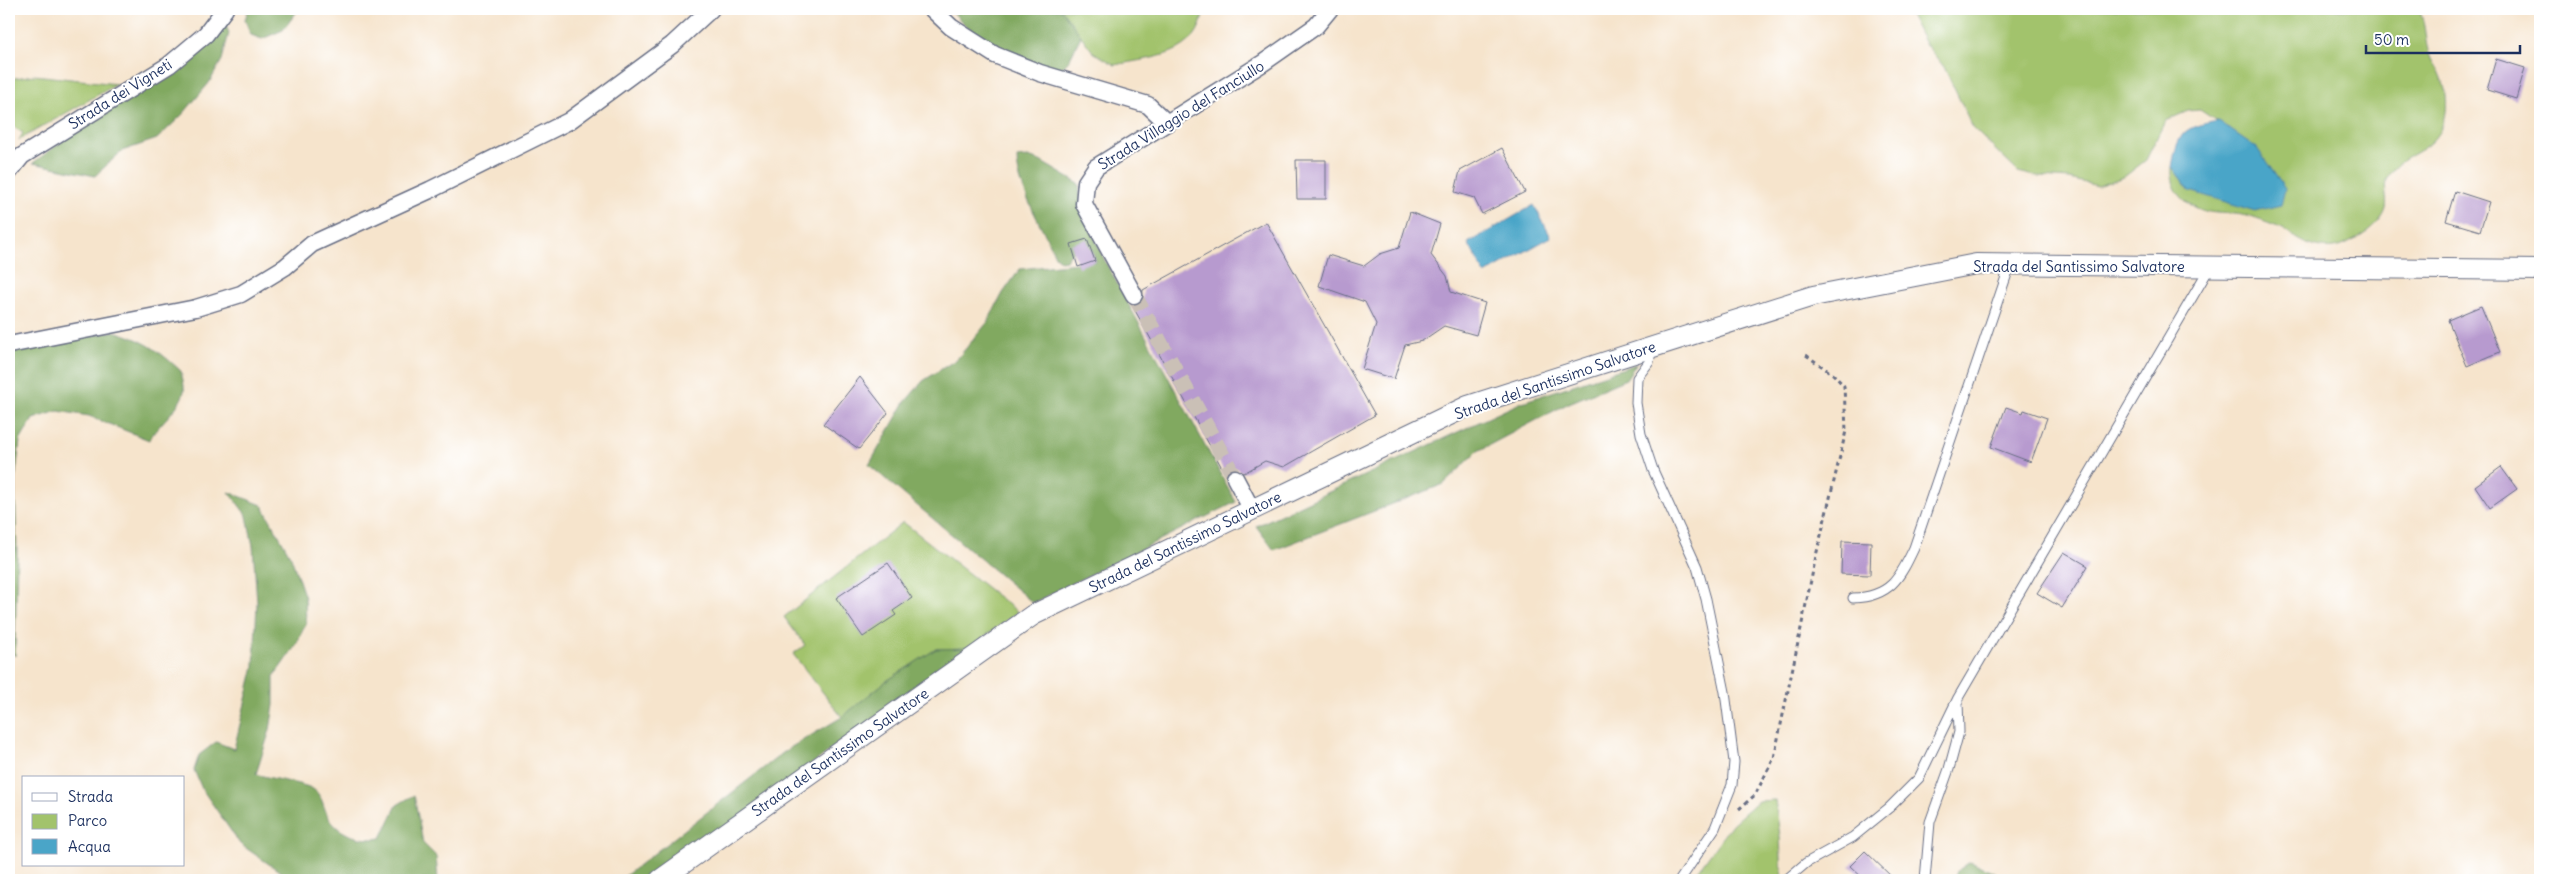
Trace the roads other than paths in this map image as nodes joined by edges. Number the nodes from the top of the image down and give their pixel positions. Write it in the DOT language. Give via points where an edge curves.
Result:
graph roads {
  1 [pos="225,9"];
  2 [pos="711,9"];
  3 [pos="932,9"];
  4 [pos="1330,9"];
  5 [pos="1167,122"];
  6 [pos="9,172"];
  7 [pos="2010,265"];
  8 [pos="2210,267"];
  9 [pos="2540,270"];
  10 [pos="1134,295"];
  11 [pos="9,344"];
  12 [pos="1652,347"];
  13 [pos="1235,478"];
  14 [pos="1252,510"];
  15 [pos="1853,598"];
  16 [pos="1958,698"];
  17 [pos="660,880"];
  18 [pos="1680,880"];
  19 [pos="1786,880"];
  20 [pos="1925,880"];
  1 -- 6 [label="street, Strada dei Vigneti" via="206,34 169,65 22,156"];
  2 -- 11 [label="street" via="672,45 568,121 312,244 285,267 241,294 196,308"];
  3 -- 5 [label="street" via="951,26 995,55 1040,73 1148,104"];
  4 -- 5 [label="street, Strada Villaggio del Fanciullo" via="1316,26 1263,63"];
  5 -- 10 [label="street, Strada Villaggio del Fanciullo" via="1096,167 1086,182 1084,204"];
  7 -- 8 [label="street, Strada del Santissimo Salvatore"];
  7 -- 12 [label="street, Strada del Santissimo Salvatore" via="1976,264 1813,296"];
  7 -- 15 [label="lane" via="1914,548 1900,577 1883,591"];
  8 -- 9 [label="street, Strada del Santissimo Salvatore"];
  8 -- 16 [label="lane"];
  12 -- 14 [label="street, Strada del Santissimo Salvatore" via="1468,406"];
  12 -- 18 [label="lane" via="1649,362 1637,378 1636,404 1641,434 1652,470 1697,567 1706,599 1734,762 1732,785 1715,828"];
  13 -- 14 [label="street"];
  14 -- 17 [label="street, Strada del Santissimo Salvatore" via="1033,615"];
  16 -- 19 [label="lane" via="1919,778 1853,837 1806,863"];
  16 -- 20 [label="lane" via="1959,732 1930,822"];
}
